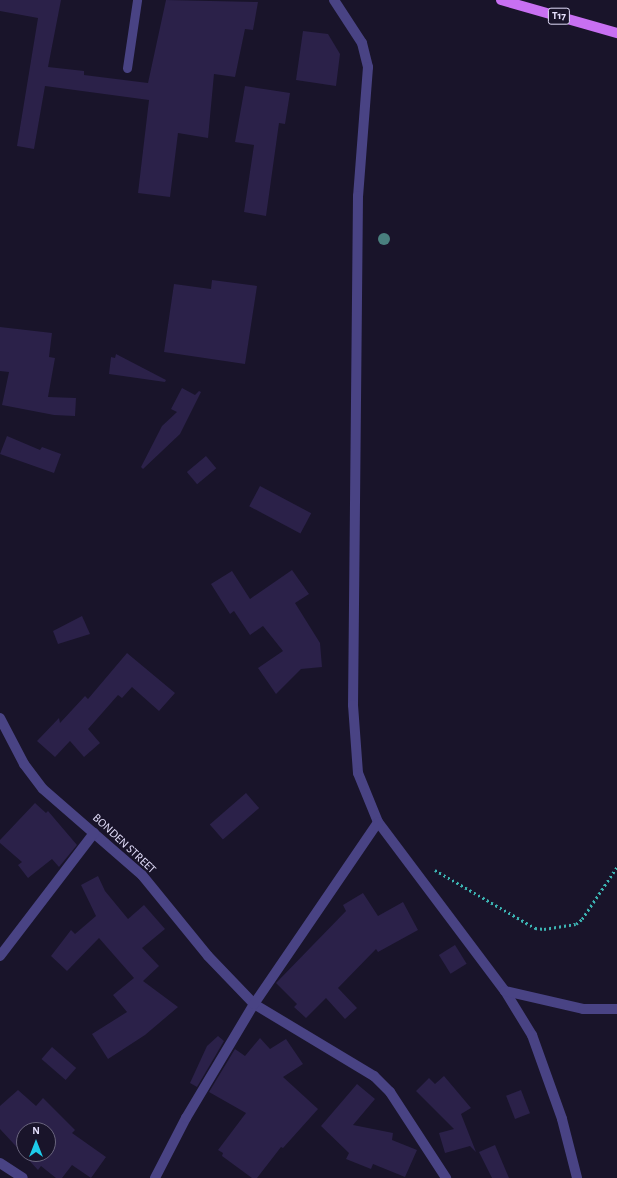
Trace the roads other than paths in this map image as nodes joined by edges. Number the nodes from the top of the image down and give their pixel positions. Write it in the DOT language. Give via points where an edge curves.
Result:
graph roads {
  1 [pos="137,0"];
  2 [pos="334,0"];
  3 [pos="501,0"];
  4 [pos="617,33"];
  5 [pos="127,68"];
  6 [pos="0,718"];
  7 [pos="378,822"];
  8 [pos="94,833"];
  9 [pos="0,956"];
  10 [pos="504,991"];
  11 [pos="254,1004"];
  12 [pos="617,1010"];
  13 [pos="0,1163"];
  14 [pos="23,1178"];
  15 [pos="155,1178"];
  16 [pos="446,1178"];
  17 [pos="577,1178"];
  1 -- 5 [label="lane"];
  2 -- 7 [label="street" via="362,43 368,67 358,196 353,705 358,773"];
  3 -- 4 [label="main road, T17"];
  6 -- 8 [label="street, BONDEN STREET" via="24,764 42,789"];
  7 -- 10 [label="street"];
  7 -- 11 [label="street"];
  8 -- 9 [label="street"];
  8 -- 11 [label="street, BONDEN STREET" via="142,875 208,956"];
  10 -- 12 [label="street" via="575,1008"];
  10 -- 17 [label="street" via="532,1035 562,1119"];
  11 -- 15 [label="street" via="186,1118"];
  11 -- 16 [label="street, BONDEN STREET" via="374,1076 408,1116"];
  13 -- 14 [label="street"];
}
